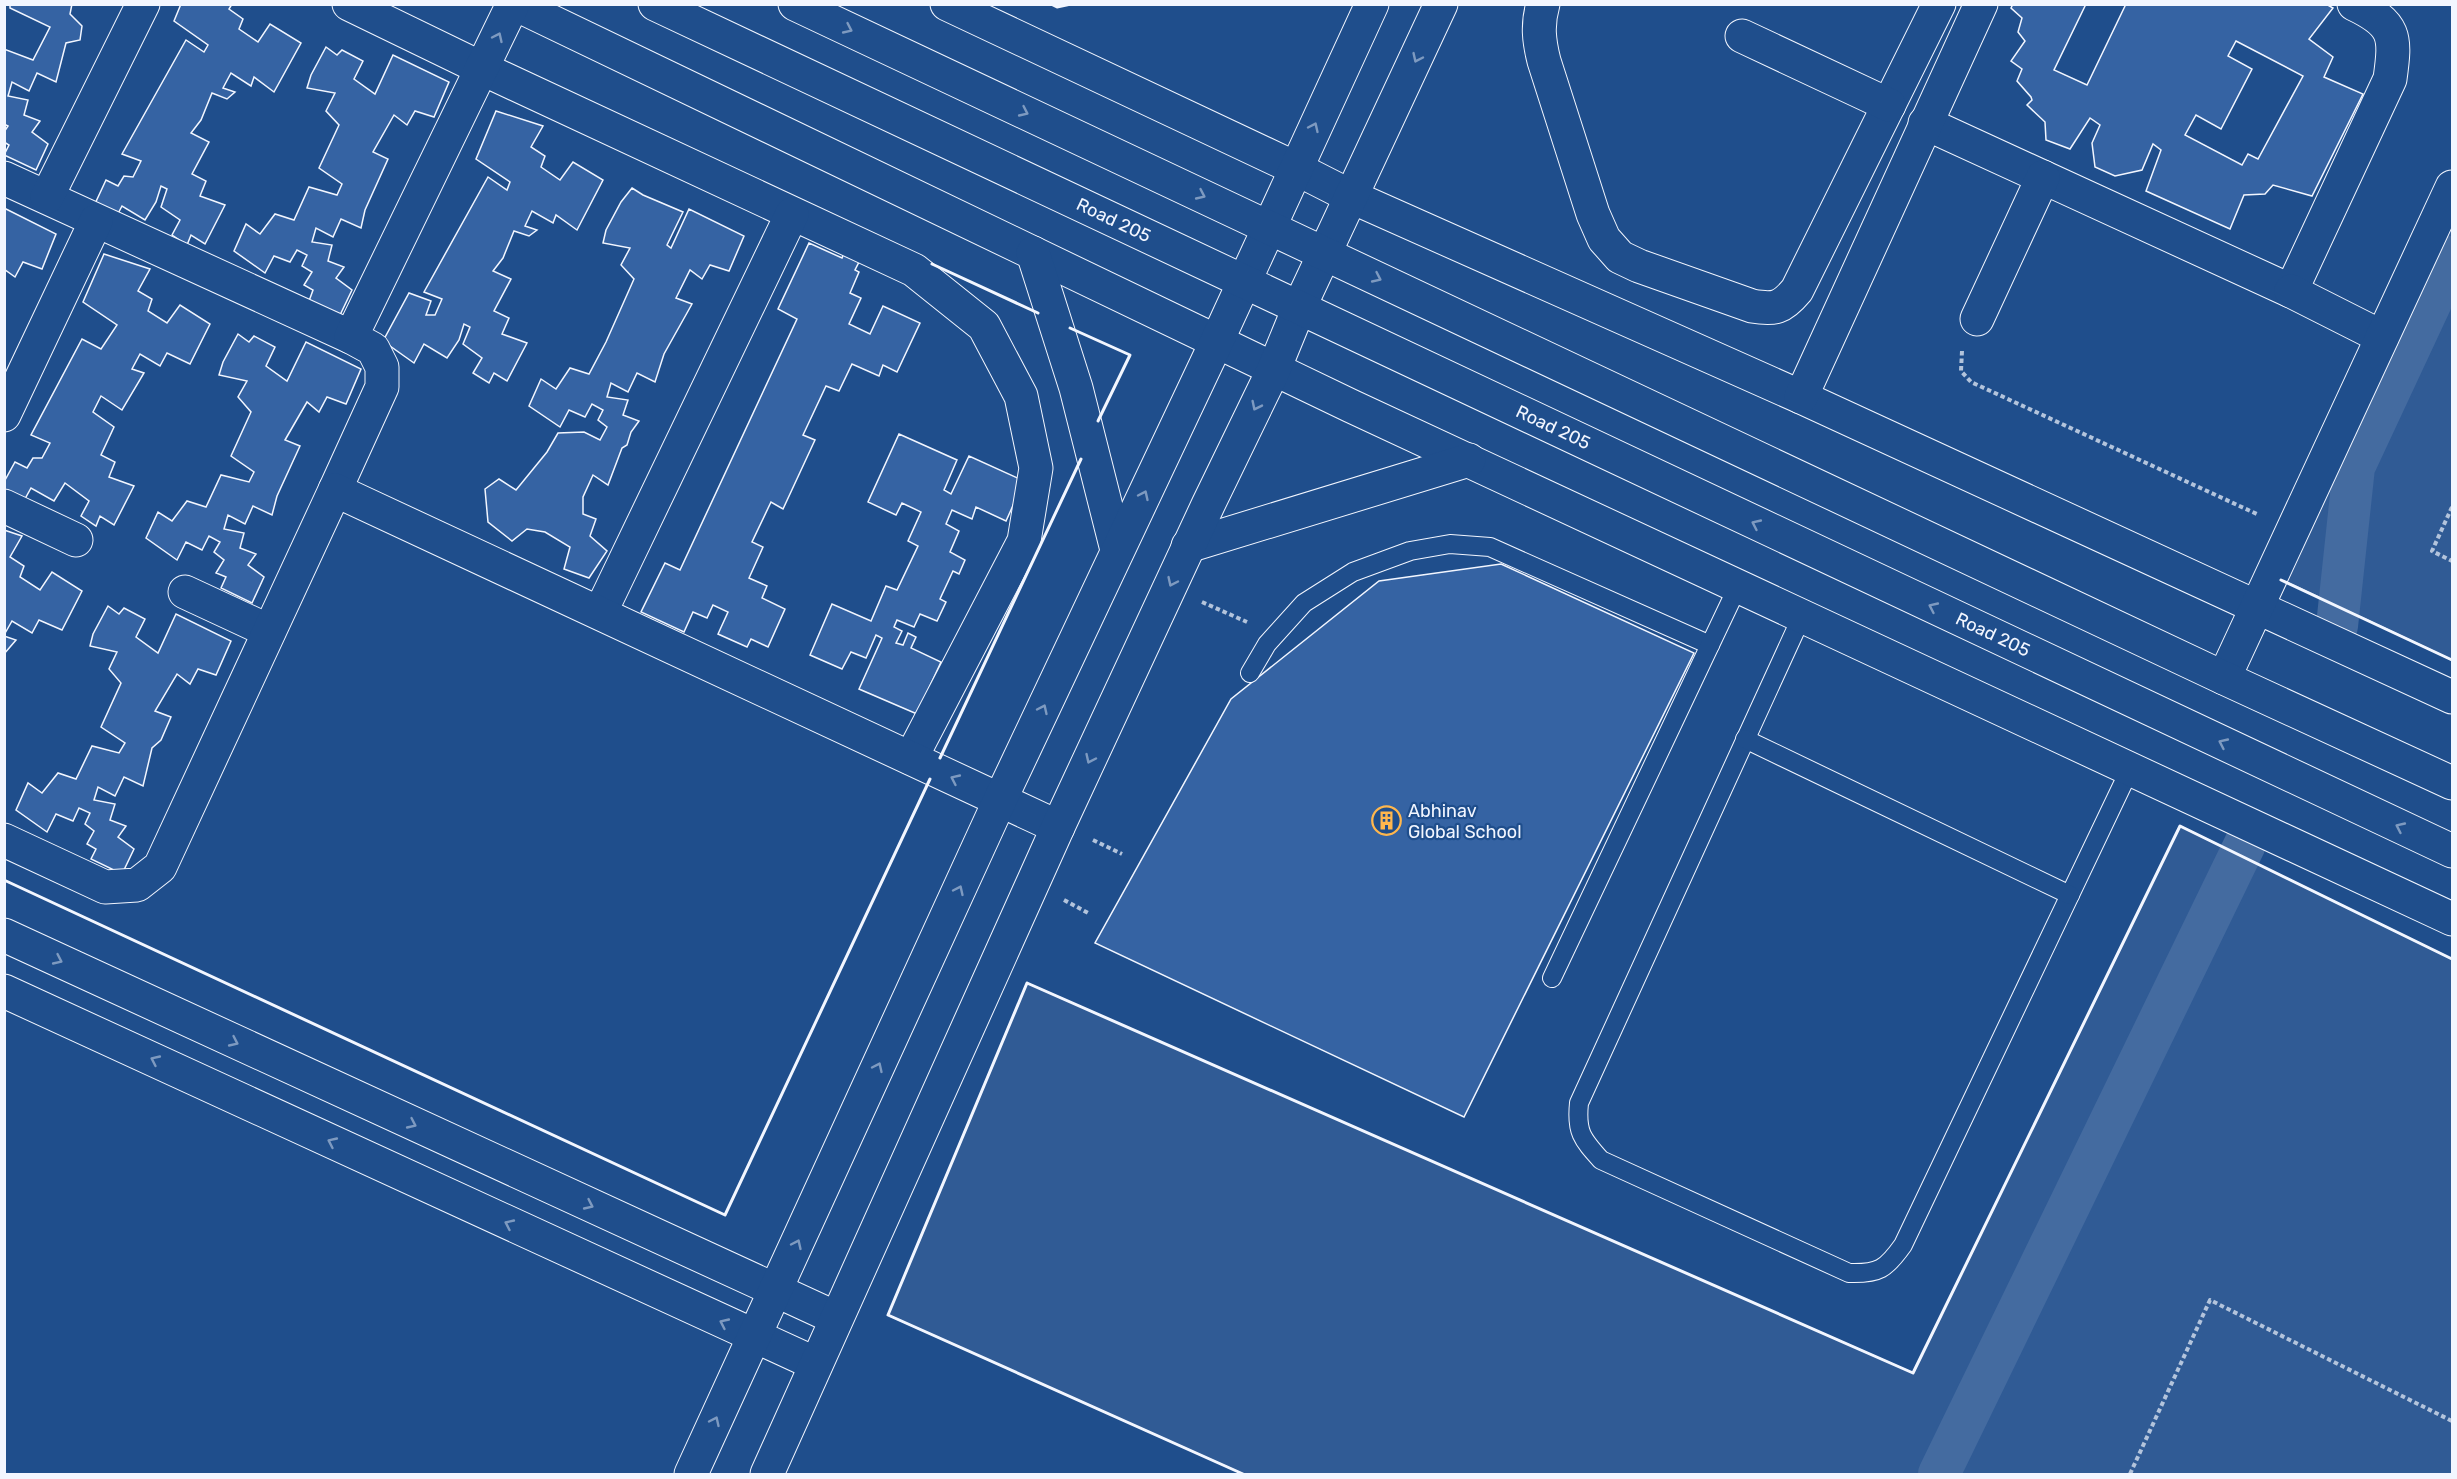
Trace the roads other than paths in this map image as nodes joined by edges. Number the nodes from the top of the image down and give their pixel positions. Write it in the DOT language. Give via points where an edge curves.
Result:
graph roads {
  1 [pos="143,4"];
  2 [pos="349,4"];
  3 [pos="514,4"];
  4 [pos="655,4"];
  5 [pos="795,4"];
  6 [pos="947,4"];
  7 [pos="1372,4"];
  8 [pos="1442,4"];
  9 [pos="1543,4"];
  10 [pos="1939,4"];
  11 [pos="1981,4"];
  12 [pos="2355,4"];
  13 [pos="1742,36"];
  14 [pos="483,69"];
  15 [pos="1889,105"];
  16 [pos="1925,123"];
  17 [pos="1295,168"];
  18 [pos="2043,177"];
  19 [pos="4,178"];
  20 [pos="2452,186"];
  21 [pos="46,197"];
  22 [pos="1352,197"];
  23 [pos="792,214"];
  24 [pos="96,221"];
  25 [pos="1269,227"];
  26 [pos="1033,253"];
  27 [pos="1325,253"];
  28 [pos="1243,283"];
  29 [pos="2291,291"];
  30 [pos="1299,308"];
  31 [pos="1977,319"];
  32 [pos="351,337"];
  33 [pos="2382,337"];
  34 [pos="1217,341"];
  35 [pos="1274,369"];
  36 [pos="1800,397"];
  37 [pos="4,415"];
  38 [pos="1469,460"];
  39 [pos="335,490"];
  40 [pos="4,506"];
  41 [pos="76,540"];
  42 [pos="1188,546"];
  43 [pos="1117,550"];
  44 [pos="1738,586"];
  45 [pos="186,592"];
  46 [pos="2257,607"];
  47 [pos="600,613"];
  48 [pos="1802,616"];
  49 [pos="269,631"];
  50 [pos="1710,645"];
  51 [pos="1250,673"];
  52 [pos="2224,678"];
  53 [pos="2452,697"];
  54 [pos="1746,739"];
  55 [pos="911,758"];
  56 [pos="2130,769"];
  57 [pos="2452,783"];
  58 [pos="1000,800"];
  59 [pos="1058,827"];
  60 [pos="4,840"];
  61 [pos="2452,851"];
  62 [pos="2070,895"];
  63 [pos="2452,919"];
  64 [pos="4,935"];
  65 [pos="1551,978"];
  66 [pos="4,991"];
  67 [pos="775,1291"];
  68 [pos="837,1318"];
  69 [pos="754,1337"];
  70 [pos="816,1364"];
  71 [pos="691,1474"];
  72 [pos="767,1474"];
  1 -- 21 [label="street"];
  2 -- 14 [label="street"];
  14 -- 3 [label="street, one-way"];
  3 -- 26 [label="street"];
  4 -- 28 [label="street, Road 205"];
  5 -- 25 [label="street, one-way"];
  6 -- 17 [label="street"];
  17 -- 7 [label="street, one-way"];
  8 -- 22 [label="street, one-way"];
  9 -- 15 [label="street" via="1539,38 1544,61 1604,239 1620,257 1639,266 1752,306 1771,309 1787,302 1797,290"];
  10 -- 15 [label="street"];
  11 -- 16 [label="street"];
  12 -- 29 [label="street" via="2390,28 2394,50 2390,79"];
  13 -- 15 [label="street"];
  14 -- 23 [label="street"];
  14 -- 32 [label="street"];
  16 -- 18 [label="street"];
  16 -- 36 [label="street"];
  17 -- 22 [label="street"];
  17 -- 25 [label="street"];
  18 -- 29 [label="street"];
  18 -- 31 [label="street"];
  19 -- 21 [label="street"];
  20 -- 33 [label="street"];
  21 -- 24 [label="street"];
  22 -- 27 [label="street"];
  22 -- 36 [label="street"];
  23 -- 47 [label="street"];
  23 -- 55 [label="street" via="914,270 984,326 1023,406 1036,468 1024,541"];
  24 -- 32 [label="street"];
  24 -- 37 [label="street"];
  25 -- 27 [label="street"];
  25 -- 28 [label="street"];
  26 -- 34 [label="street"];
  26 -- 43 [label="street" via="1076,388"];
  27 -- 30 [label="street"];
  27 -- 52 [label="street, one-way"];
  28 -- 30 [label="street, Road 205"];
  28 -- 34 [label="street"];
  29 -- 33 [label="street"];
  30 -- 35 [label="street"];
  61 -- 30 [label="street, Road 205, one-way"];
  32 -- 39 [label="street" via="373,348 382,367 382,387"];
  33 -- 46 [label="street"];
  34 -- 35 [label="street"];
  43 -- 34 [label="street, one-way"];
  35 -- 38 [label="street"];
  35 -- 42 [label="street, one-way"];
  36 -- 46 [label="street"];
  38 -- 42 [label="street"];
  38 -- 44 [label="street"];
  39 -- 47 [label="street"];
  39 -- 49 [label="street"];
  40 -- 41 [label="street"];
  42 -- 59 [label="street, one-way"];
  58 -- 43 [label="street, one-way"];
  44 -- 48 [label="street"];
  44 -- 50 [label="lane"];
  45 -- 49 [label="street"];
  46 -- 52 [label="street"];
  46 -- 53 [label="street"];
  47 -- 55 [label="street"];
  48 -- 54 [label="lane"];
  48 -- 56 [label="street"];
  49 -- 60 [label="street" via="160,867 137,885 105,887"];
  50 -- 51 [label="lane" via="1490,546 1450,544 1410,551 1353,572 1304,603 1275,635"];
  50 -- 65 [label="lane"];
  52 -- 57 [label="street"];
  54 -- 62 [label="lane"];
  54 -- 62 [label="lane" via="1579,1103 1577,1123 1586,1143 1601,1160 1849,1273 1870,1274 1891,1263"];
  58 -- 55 [label="street, one-way"];
  56 -- 62 [label="lane"];
  56 -- 63 [label="street"];
  58 -- 59 [label="street"];
  67 -- 58 [label="street, one-way"];
  59 -- 68 [label="street"];
  64 -- 67 [label="street, one-way"];
  69 -- 66 [label="street, one-way"];
  67 -- 68 [label="street"];
  67 -- 69 [label="street"];
  68 -- 70 [label="street"];
  69 -- 70 [label="street"];
  71 -- 69 [label="street, one-way"];
  70 -- 72 [label="street"];
}
